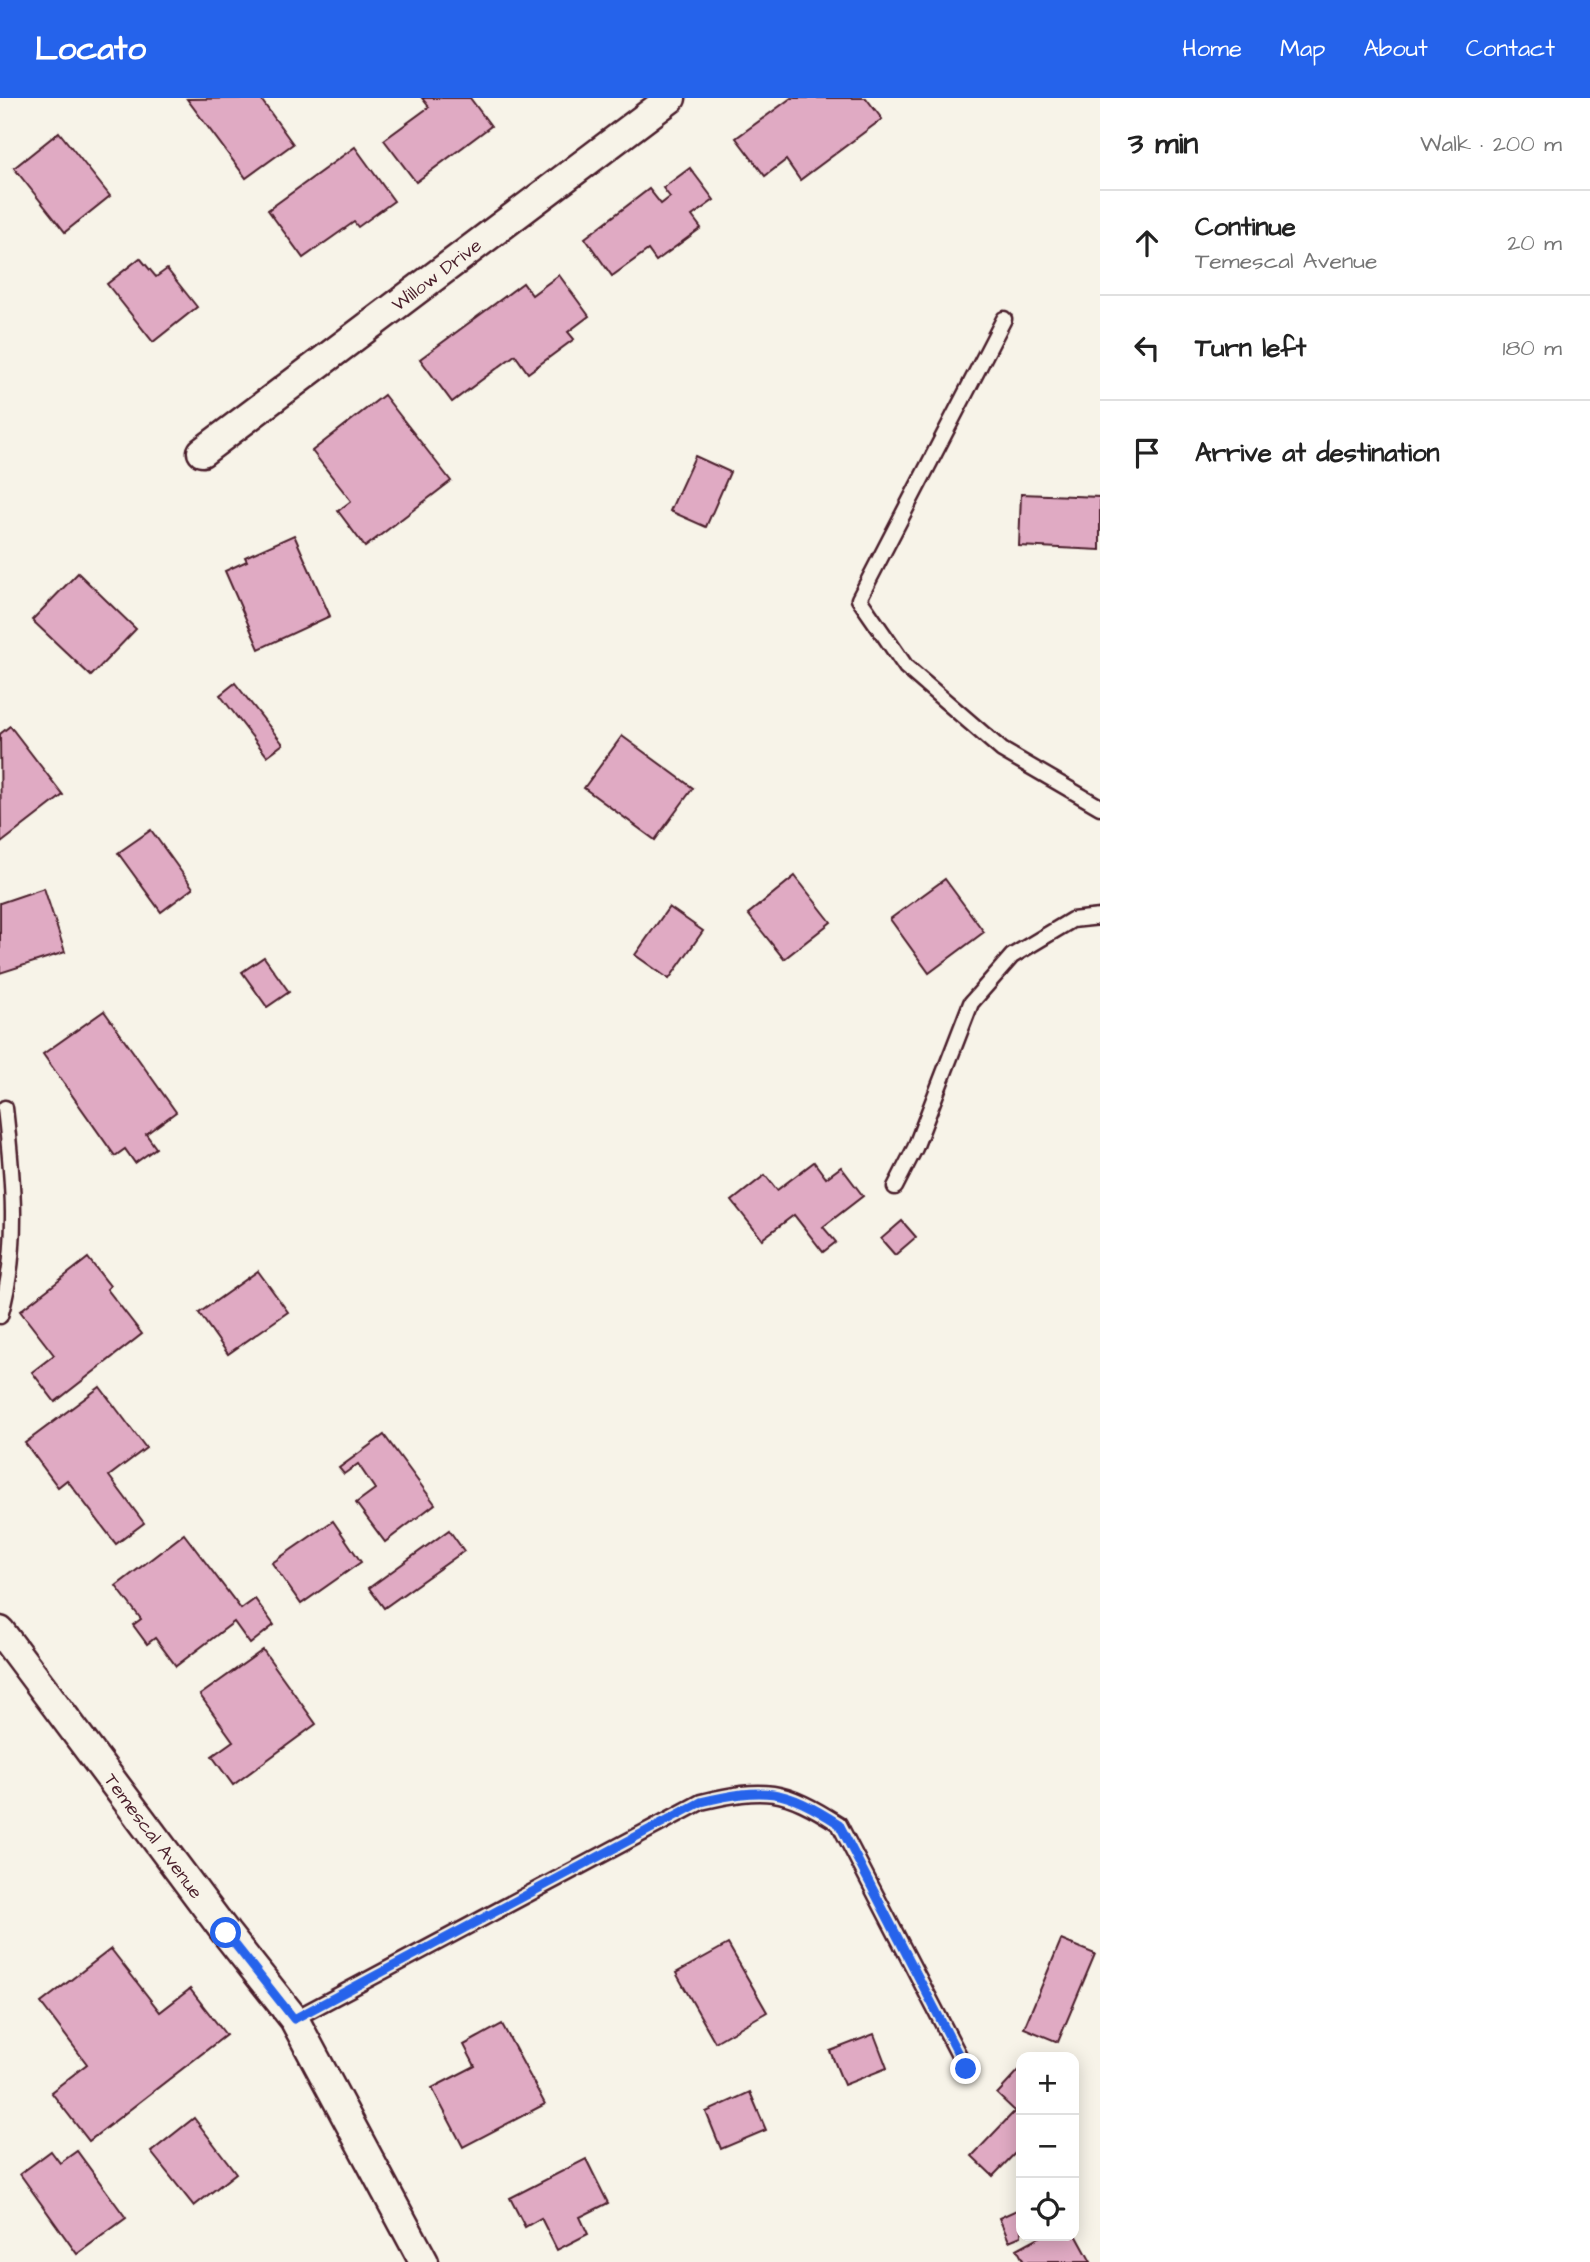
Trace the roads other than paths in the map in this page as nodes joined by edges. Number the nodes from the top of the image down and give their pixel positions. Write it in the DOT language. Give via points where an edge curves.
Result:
graph roads {
  1 [pos="671,98"];
  2 [pos="1004,319"];
  3 [pos="202,452"];
  4 [pos="1100,807"];
  5 [pos="1100,917"];
  6 [pos="5,1108"];
  7 [pos="895,1187"];
  8 [pos="0,1316"];
  9 [pos="0,1631"];
  10 [pos="294,2019"];
  11 [pos="966,2069"];
  12 [pos="424,2262"];
  1 -- 3 [label="street, Willow Drive"];
  2 -- 4 [label="lane" via="859,599 906,667 982,733 1002,750"];
  5 -- 7 [label="lane" via="1072,920 1012,956 971,1003 915,1148"];
  6 -- 8 [label="lane" via="13,1241"];
  9 -- 10 [label="street, Temescal Avenue"];
  10 -- 11 [label="lane" via="701,1802 744,1792 778,1793 810,1805 839,1824"];
  10 -- 12 [label="street, Temescal Avenue"];
}
